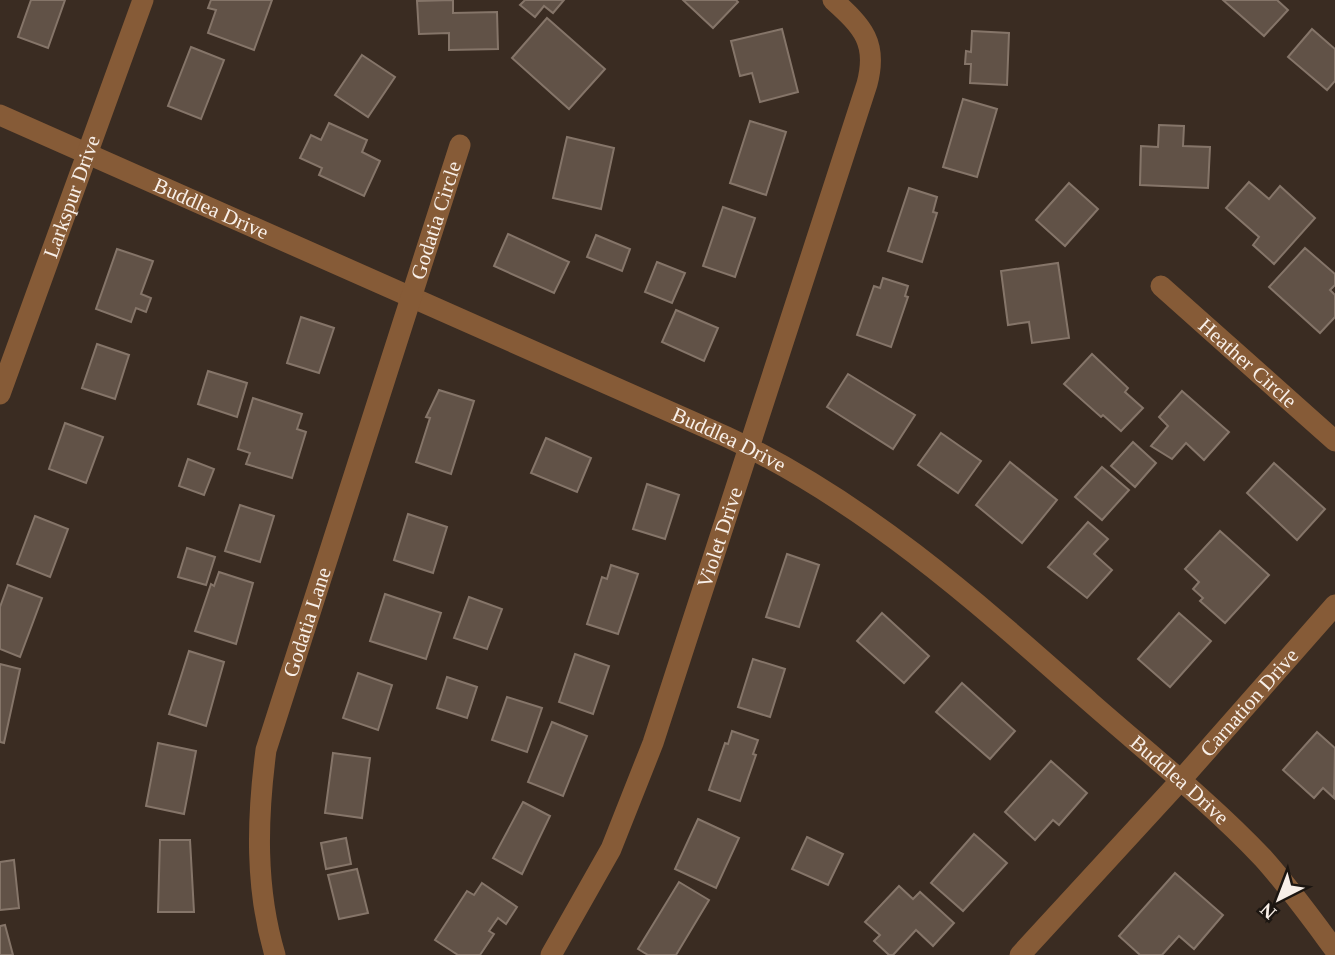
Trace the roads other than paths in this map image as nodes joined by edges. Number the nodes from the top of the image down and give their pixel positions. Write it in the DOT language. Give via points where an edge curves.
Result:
graph roads {
  1 [pos="143,0"];
  2 [pos="833,0"];
  3 [pos="0,115"];
  4 [pos="460,145"];
  5 [pos="87,153"];
  6 [pos="1161,286"];
  7 [pos="411,297"];
  8 [pos="0,394"];
  9 [pos="1335,441"];
  10 [pos="749,447"];
  11 [pos="1335,605"];
  12 [pos="1180,781"];
  13 [pos="1335,950"];
  14 [pos="275,955"];
  15 [pos="551,955"];
  16 [pos="1020,955"];
  1 -- 5 [label="street, Larkspur Drive"];
  2 -- 10 [label="street, Violet Drive" via="860,26 870,45 872,64"];
  3 -- 5 [label="street, Buddlea Drive"];
  4 -- 7 [label="street, Godatia Circle"];
  5 -- 7 [label="street, Buddlea Drive"];
  5 -- 8 [label="street, Larkspur Drive"];
  6 -- 9 [label="street, Heather Circle"];
  7 -- 10 [label="street, Buddlea Drive"];
  7 -- 14 [label="street, Godatia Lane" via="266,750 258,810 260,871 266,926"];
  10 -- 12 [label="street, Buddlea Drive" via="873,522 937,569"];
  10 -- 15 [label="street, Violet Drive" via="632,797 611,849"];
  11 -- 12 [label="street, Carnation Drive"];
  12 -- 13 [label="street, Buddlea Drive" via="1264,860"];
  12 -- 16 [label="street, Carnation Drive"];
}
